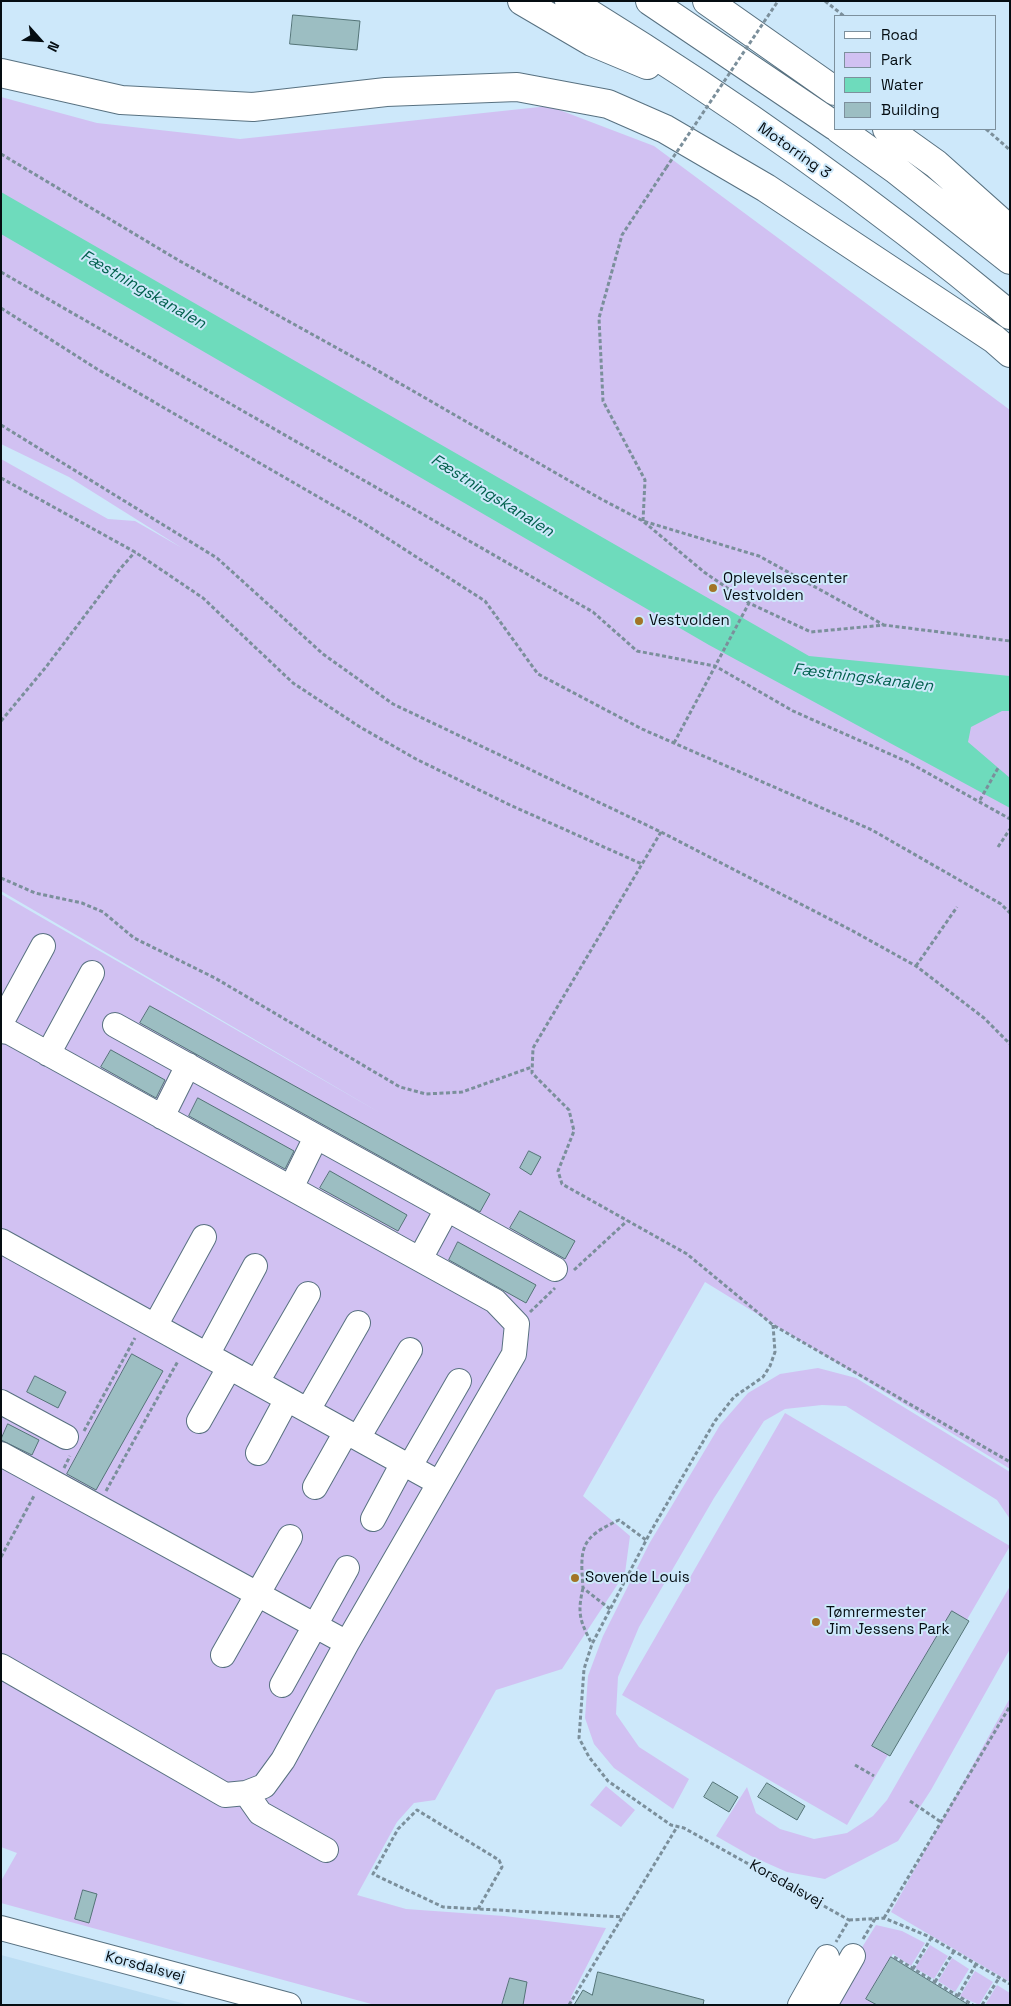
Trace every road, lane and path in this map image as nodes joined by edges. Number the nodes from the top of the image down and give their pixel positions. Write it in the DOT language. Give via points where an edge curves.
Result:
graph roads {
  1 [pos="522,1"];
  2 [pos="569,1"];
  3 [pos="650,1"];
  4 [pos="707,1"];
  5 [pos="778,1"];
  6 [pos="825,1"];
  7 [pos="843,15"];
  8 [pos="1,73"];
  9 [pos="704,89"];
  10 [pos="834,90"];
  11 [pos="834,125"];
  12 [pos="840,130"];
  13 [pos="888,130"];
  14 [pos="987,130"];
  15 [pos="1010,150"];
  16 [pos="1,154"];
  17 [pos="1010,230"];
  18 [pos="1010,260"];
  19 [pos="1,272"];
  20 [pos="1,308"];
  21 [pos="1010,315"];
  22 [pos="1010,353"];
  23 [pos="1,425"];
  24 [pos="1,478"];
  25 [pos="643,521"];
  26 [pos="136,552"];
  27 [pos="749,603"];
  28 [pos="884,625"];
  29 [pos="1010,641"];
  30 [pos="715,666"];
  31 [pos="1,721"];
  32 [pos="674,743"];
  33 [pos="998,768"];
  34 [pos="980,800"];
  35 [pos="1010,819"];
  36 [pos="1010,829"];
  37 [pos="661,832"];
  38 [pos="998,847"];
  39 [pos="642,864"];
  40 [pos="1,878"];
  41 [pos="957,907"];
  42 [pos="1010,913"];
  43 [pos="43,946"];
  44 [pos="916,966"];
  45 [pos="92,972"];
  46 [pos="1,1024"];
  47 [pos="116,1025"];
  48 [pos="1,1031"];
  49 [pos="1010,1044"];
  50 [pos="48,1054"];
  51 [pos="188,1065"];
  52 [pos="532,1067"];
  53 [pos="162,1116"];
  54 [pos="316,1136"];
  55 [pos="291,1188"];
  56 [pos="447,1209"];
  57 [pos="204,1236"];
  58 [pos="1,1241"];
  59 [pos="420,1259"];
  60 [pos="255,1266"];
  61 [pos="555,1269"];
  62 [pos="308,1294"];
  63 [pos="150,1323"];
  64 [pos="358,1323"];
  65 [pos="773,1325"];
  66 [pos="197,1349"];
  67 [pos="410,1350"];
  68 [pos="229,1368"];
  69 [pos="459,1381"];
  70 [pos="257,1382"];
  71 [pos="287,1399"];
  72 [pos="1,1402"];
  73 [pos="308,1410"];
  74 [pos="199,1421"];
  75 [pos="352,1435"];
  76 [pos="74,1440"];
  77 [pos="258,1452"];
  78 [pos="1,1454"];
  79 [pos="1010,1462"];
  80 [pos="406,1465"];
  81 [pos="49,1481"];
  82 [pos="439,1483"];
  83 [pos="315,1487"];
  84 [pos="98,1507"];
  85 [pos="373,1519"];
  86 [pos="290,1537"];
  87 [pos="646,1540"];
  88 [pos="1,1557"];
  89 [pos="347,1568"];
  90 [pos="583,1588"];
  91 [pos="257,1594"];
  92 [pos="610,1609"];
  93 [pos="316,1626"];
  94 [pos="347,1643"];
  95 [pos="592,1644"];
  96 [pos="223,1655"];
  97 [pos="1,1666"];
  98 [pos="282,1685"];
  99 [pos="1010,1706"];
  100 [pos="855,1765"];
  101 [pos="874,1776"];
  102 [pos="246,1793"];
  103 [pos="910,1801"];
  104 [pos="941,1822"];
  105 [pos="677,1826"];
  106 [pos="326,1850"];
  107 [pos="478,1909"];
  108 [pos="623,1917"];
  109 [pos="875,1918"];
  110 [pos="884,1918"];
  111 [pos="849,1920"];
  112 [pos="1,1928"];
  113 [pos="931,1938"];
  114 [pos="954,1951"];
  115 [pos="853,1956"];
  116 [pos="827,1957"];
  117 [pos="894,1957"];
  118 [pos="976,1964"];
  119 [pos="913,1969"];
  120 [pos="999,1978"];
  121 [pos="935,1982"];
  122 [pos="1010,1984"];
  123 [pos="958,1996"];
  124 [pos="289,2005"];
  125 [pos="569,2005"];
  126 [pos="800,2005"];
  127 [pos="825,2005"];
  128 [pos="973,2005"];
  129 [pos="982,2005"];
  1 -- 9 [label="highway" via="592,42"];
  2 -- 9 [label="highway, Motorring 3"];
  3 -- 11 [label="highway"];
  4 -- 10 [label="highway"];
  5 -- 25 [label="path, bridge" via="622,235 599,318 603,401 645,480"];
  6 -- 7 [label="path"];
  8 -- 22 [label="highway" via="121,100 253,107 386,92 517,87 608,104 665,129 766,188 994,339"];
  9 -- 21 [label="highway, Motorring 3" via="801,154"];
  12 -- 18 [label="highway"];
  13 -- 17 [label="highway" via="936,164"];
  14 -- 15 [label="path"];
  16 -- 25 [label="path" via="178,260"];
  19 -- 30 [label="path" via="585,608 637,651"];
  20 -- 32 [label="path" via="97,369 365,524 486,601 538,674"];
  23 -- 37 [label="path" via="217,558 323,654 393,704"];
  24 -- 26 [label="path"];
  25 -- 27 [label="path" via="704,572"];
  25 -- 28 [label="path" via="759,556"];
  26 -- 31 [label="path"];
  26 -- 39 [label="path" via="203,598 293,683 360,727 416,759 510,805"];
  27 -- 28 [label="path" via="812,632"];
  27 -- 30 [label="path"];
  28 -- 29 [label="path"];
  30 -- 32 [label="path"];
  30 -- 34 [label="path" via="793,711 908,762"];
  32 -- 42 [label="path" via="872,830 1001,904"];
  33 -- 34 [label="path"];
  34 -- 35 [label="path"];
  36 -- 38 [label="path"];
  37 -- 39 [label="path"];
  37 -- 44 [label="path"];
  39 -- 52 [label="path" via="533,1048"];
  40 -- 52 [label="path" via="35,893 74,901 103,912 134,938 215,978 400,1087 426,1094 462,1092"];
  41 -- 44 [label="path"];
  43 -- 46 [label="street"];
  44 -- 49 [label="path" via="984,1018"];
  45 -- 50 [label="street"];
  47 -- 51 [label="street"];
  48 -- 50 [label="street"];
  50 -- 53 [label="street"];
  51 -- 53 [label="street"];
  51 -- 54 [label="street"];
  52 -- 65 [label="path" via="532,1073 569,1110 574,1132 558,1172 562,1184 687,1254"];
  53 -- 55 [label="street"];
  54 -- 55 [label="street"];
  54 -- 56 [label="street"];
  55 -- 59 [label="street"];
  56 -- 59 [label="street"];
  56 -- 61 [label="street"];
  57 -- 63 [label="street"];
  58 -- 63 [label="street"];
  59 -- 82 [label="street" via="495,1301 517,1324 514,1354"];
  60 -- 66 [label="street"];
  62 -- 70 [label="street"];
  63 -- 66 [label="street"];
  63 -- 76 [label="path"];
  64 -- 73 [label="street"];
  65 -- 79 [label="path"];
  65 -- 87 [label="path, Korsdalsvej" via="775,1352 770,1366 763,1377 734,1397 715,1421"];
  66 -- 68 [label="street"];
  66 -- 84 [label="path"];
  67 -- 75 [label="street"];
  68 -- 70 [label="street"];
  68 -- 74 [label="street"];
  69 -- 80 [label="street"];
  70 -- 71 [label="street"];
  71 -- 73 [label="street"];
  71 -- 77 [label="street"];
  72 -- 76 [label="street"];
  73 -- 75 [label="street"];
  75 -- 80 [label="street"];
  75 -- 83 [label="street"];
  76 -- 81 [label="path"];
  78 -- 81 [label="street"];
  80 -- 82 [label="street"];
  80 -- 85 [label="street"];
  81 -- 84 [label="street"];
  81 -- 88 [label="path"];
  82 -- 94 [label="street"];
  84 -- 91 [label="street"];
  86 -- 91 [label="street"];
  87 -- 90 [label="path" via="619,1520 596,1530 585,1544 582,1556"];
  87 -- 92 [label="path, Korsdalsvej"];
  89 -- 93 [label="street"];
  90 -- 92 [label="path"];
  90 -- 95 [label="path" via="580,1621"];
  91 -- 93 [label="street"];
  91 -- 96 [label="street"];
  92 -- 95 [label="path, Korsdalsvej"];
  93 -- 94 [label="street"];
  93 -- 98 [label="street"];
  94 -- 102 [label="street" via="283,1760 264,1786"];
  95 -- 105 [label="path, Korsdalsvej" via="584,1669 580,1738 589,1757 608,1781"];
  97 -- 102 [label="street" via="225,1794"];
  99 -- 104 [label="path"];
  100 -- 101 [label="path"];
  102 -- 106 [label="street" via="260,1813"];
  103 -- 104 [label="path"];
  104 -- 110 [label="path"];
  105 -- 108 [label="path"];
  105 -- 111 [label="path, Korsdalsvej"];
  107 -- 107 [label="path" via="443,1907 373,1874 398,1829 417,1810 499,1860 502,1867"];
  107 -- 108 [label="path"];
  108 -- 125 [label="path"];
  109 -- 110 [label="path"];
  109 -- 111 [label="path"];
  109 -- 115 [label="path"];
  110 -- 113 [label="path"];
  111 -- 116 [label="path"];
  112 -- 124 [label="street, Korsdalsvej"];
  113 -- 114 [label="path"];
  113 -- 119 [label="path"];
  114 -- 118 [label="path"];
  114 -- 121 [label="path"];
  115 -- 127 [label="street"];
  116 -- 126 [label="street"];
  117 -- 119 [label="path"];
  118 -- 120 [label="path"];
  118 -- 123 [label="path"];
  119 -- 121 [label="path"];
  120 -- 122 [label="path"];
  120 -- 129 [label="path"];
  121 -- 123 [label="path"];
  123 -- 128 [label="path"];
}
